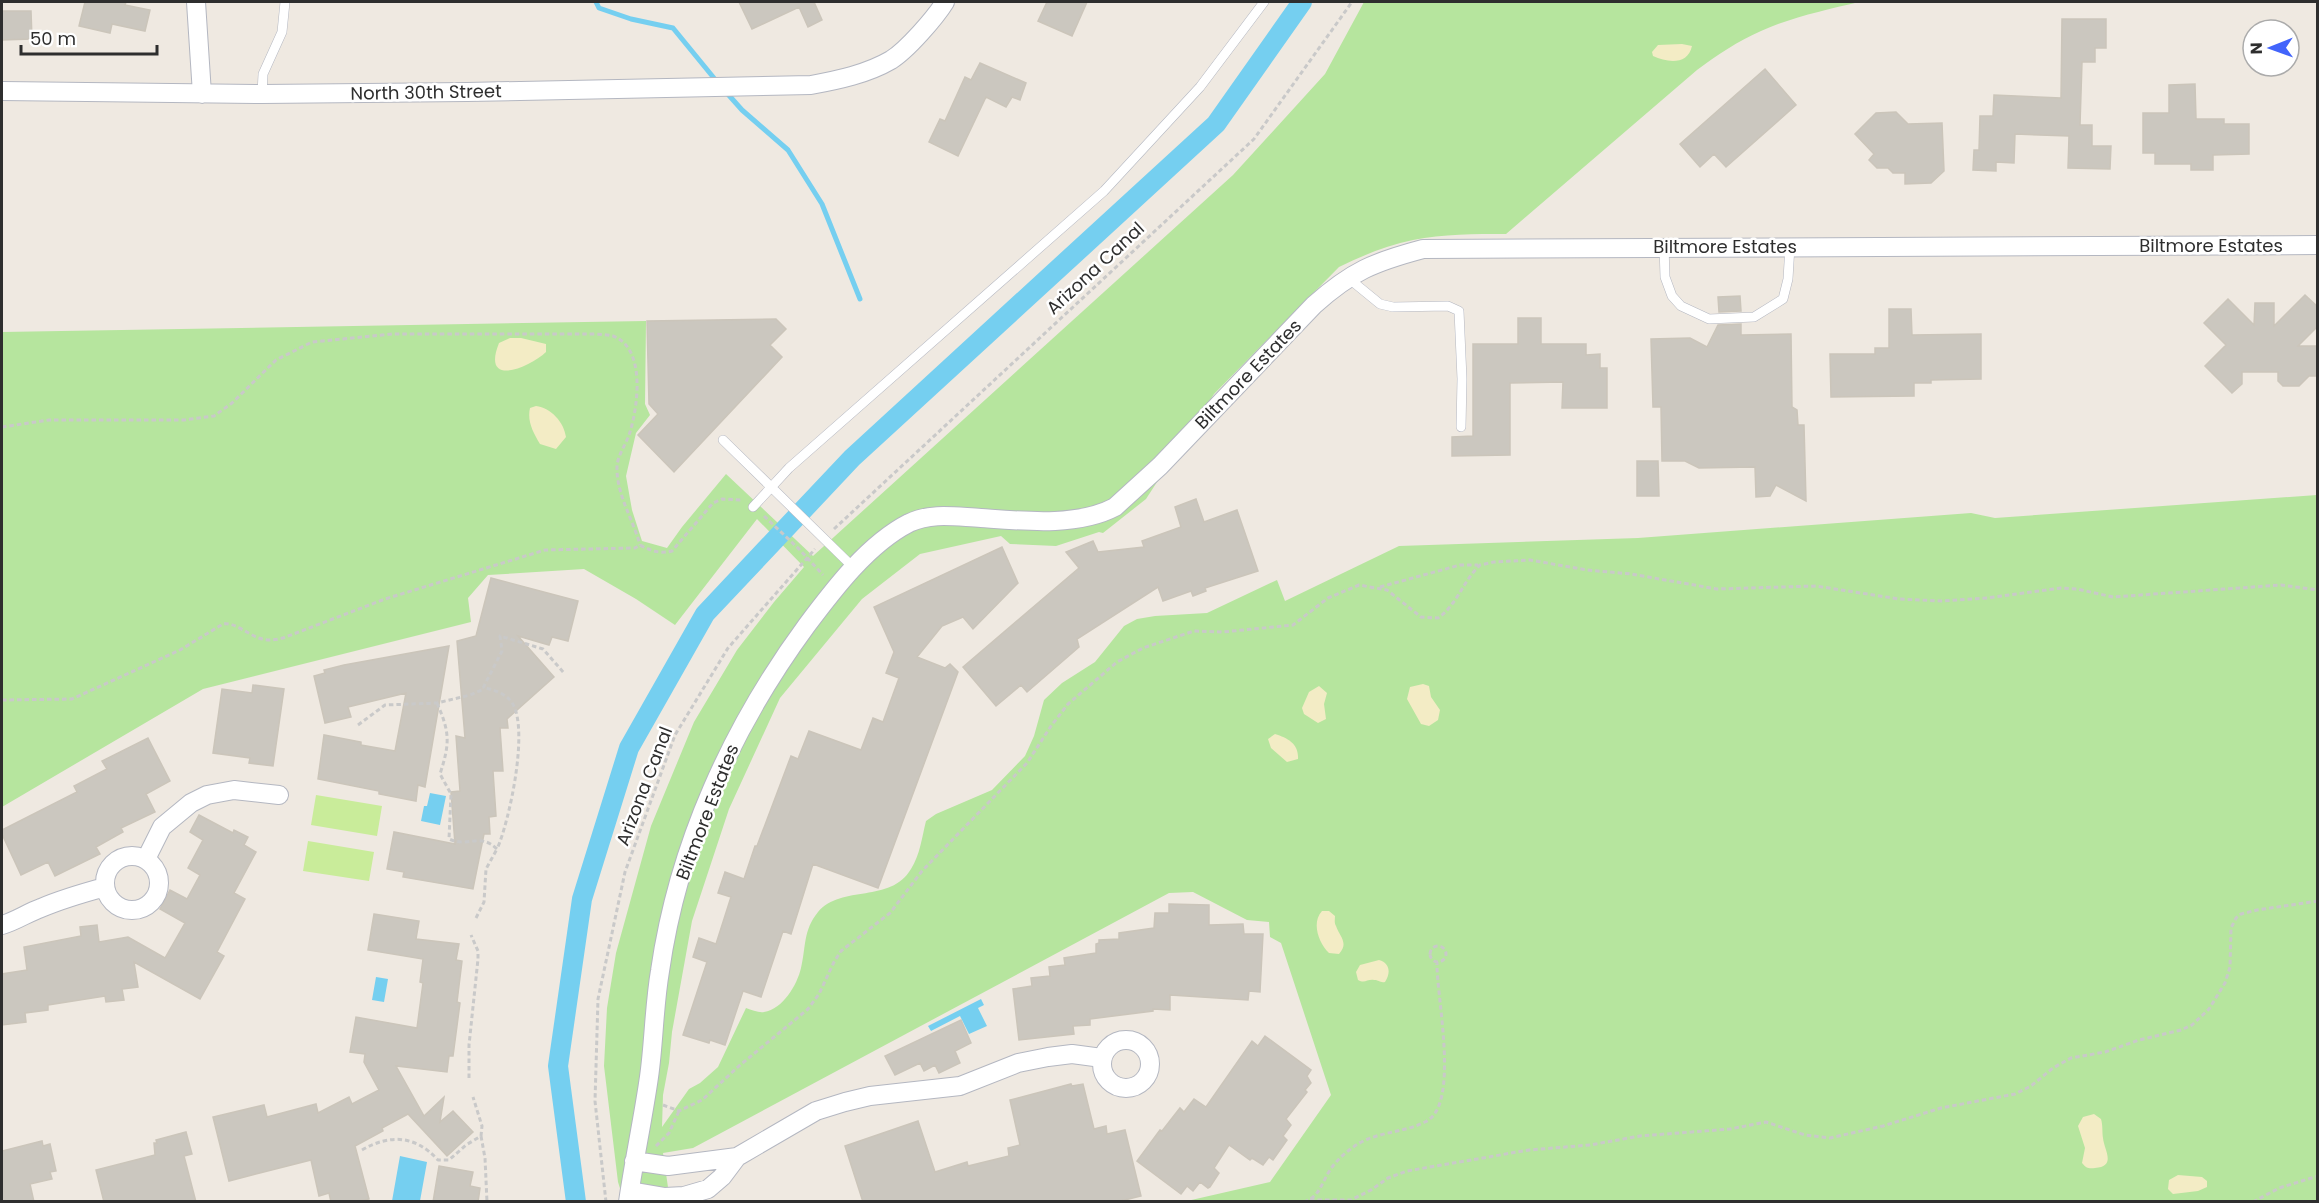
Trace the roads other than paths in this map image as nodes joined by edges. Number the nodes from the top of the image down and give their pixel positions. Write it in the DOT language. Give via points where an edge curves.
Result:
graph roads {
  1 [pos="196,2"];
  2 [pos="285,2"];
  3 [pos="945,2"];
  4 [pos="1264,2"];
  5 [pos="2,91"];
  6 [pos="202,94"];
  7 [pos="262,94"];
  8 [pos="2318,245"];
  9 [pos="1664,246"];
  10 [pos="1791,246"];
  11 [pos="1347,277"];
  12 [pos="1461,427"];
  13 [pos="723,440"];
  14 [pos="770,488"];
  15 [pos="753,507"];
  16 [pos="855,569"];
  17 [pos="279,795"];
  18 [pos="146,859"];
  19 [pos="105,887"];
  20 [pos="2,925"];
  21 [pos="1102,1058"];
  22 [pos="737,1157"];
  23 [pos="634,1161"];
  24 [pos="629,1196"];
  1 -- 6 [label="street"];
  2 -- 7 [label="lane" via="282,32 263,74"];
  3 -- 7 [label="street, North 30th Street" via="935,18 892,59 849,77 811,85"];
  4 -- 14 [label="lane" via="1200,87 1104,191"];
  5 -- 6 [label="street, North 30th Street"];
  6 -- 7 [label="street, North 30th Street"];
  8 -- 10 [label="street, Biltmore Estates"];
  9 -- 10 [label="street, Biltmore Estates"];
  9 -- 10 [label="lane" via="1665,277 1672,296 1681,306 1709,319 1754,317 1783,300"];
  9 -- 11 [label="street, Biltmore Estates" via="1423,249 1390,257"];
  11 -- 12 [label="lane" via="1380,304 1448,306 1459,311"];
  11 -- 16 [label="street, Biltmore Estates" via="1314,305 1160,466 1115,507 1071,519 928,518 888,536"];
  13 -- 14 [label="lane"];
  14 -- 15 [label="lane"];
  14 -- 16 [label="lane"];
  16 -- 23 [label="street, Biltmore Estates" via="816,613 763,689 726,756 701,817 681,874 665,939 650,1076"];
  17 -- 18 [label="street" via="234,790 207,795 162,827"];
  18 -- 19 [label="street" via="129,855 113,862"];
  18 -- 19 [label="street" via="158,873 159,882 158,891 147,906 138,910 120,908 107,896"];
  19 -- 20 [label="street"];
  21 -- 22 [label="street, Biltmore Estates" via="1072,1054 1048,1057 960,1086 845,1102 816,1111"];
  22 -- 23 [label="street, Biltmore Estates" via="668,1166"];
  22 -- 24 [label="street, Biltmore Estates" via="708,1189 684,1196"];
  23 -- 24 [label="street, Biltmore Estates"];
}
